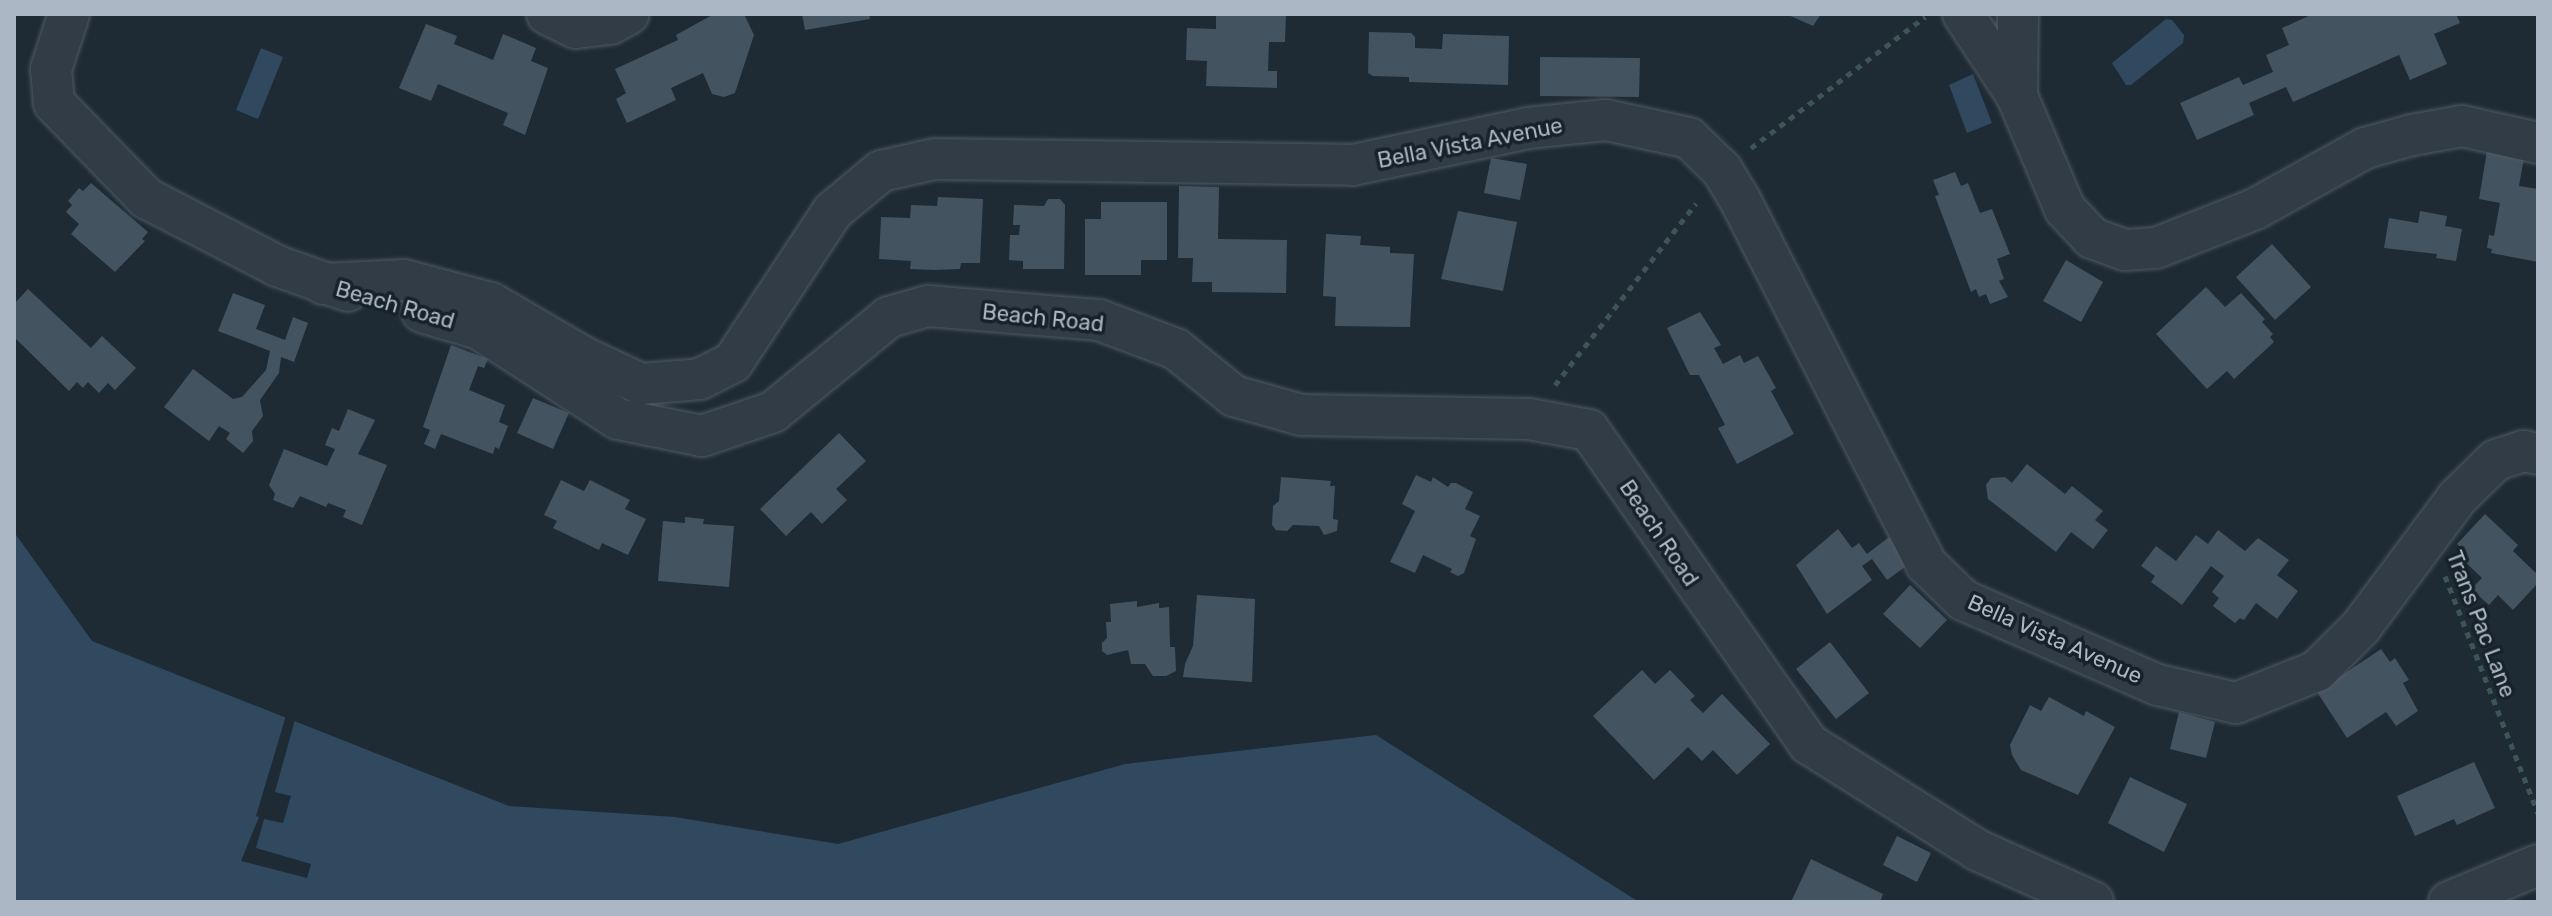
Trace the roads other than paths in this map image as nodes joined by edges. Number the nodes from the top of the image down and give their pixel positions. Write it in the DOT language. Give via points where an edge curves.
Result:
graph roads {
  1 [pos="69,14"];
  2 [pos="547,14"];
  3 [pos="629,14"];
  4 [pos="1963,14"];
  5 [pos="2018,14"];
  6 [pos="2017,96"];
  7 [pos="2538,143"];
  8 [pos="323,284"];
  9 [pos="2538,454"];
  10 [pos="2538,865"];
  11 [pos="2093,902"];
  12 [pos="2449,902"];
  1 -- 8 [label="street, Beach Road" via="51,69 54,103 146,198"];
  2 -- 3 [label="street" via="576,28 610,24"];
  4 -- 6 [label="street"];
  5 -- 6 [label="street"];
  6 -- 7 [label="street" via="2065,209 2092,238 2125,250 2156,248 2255,209 2365,148 2412,135 2462,126"];
  8 -- 9 [label="street, Bella Vista Avenue" via="404,280 491,303 641,384 700,379 733,362 833,211 881,171 935,159 1353,165 1528,128 1606,120 1689,138 1722,170 1926,564 1963,600 2158,685 2236,703 2317,671 2361,627 2457,498 2496,460 2524,451"];
  8 -- 11 [label="street, Beach Road" via="479,329 618,419 702,436 773,412 889,317 928,306 1099,320 1176,349 1234,396 1301,415 1529,419 1589,430 1809,744 1977,850"];
  10 -- 12 [label="street"];
}
